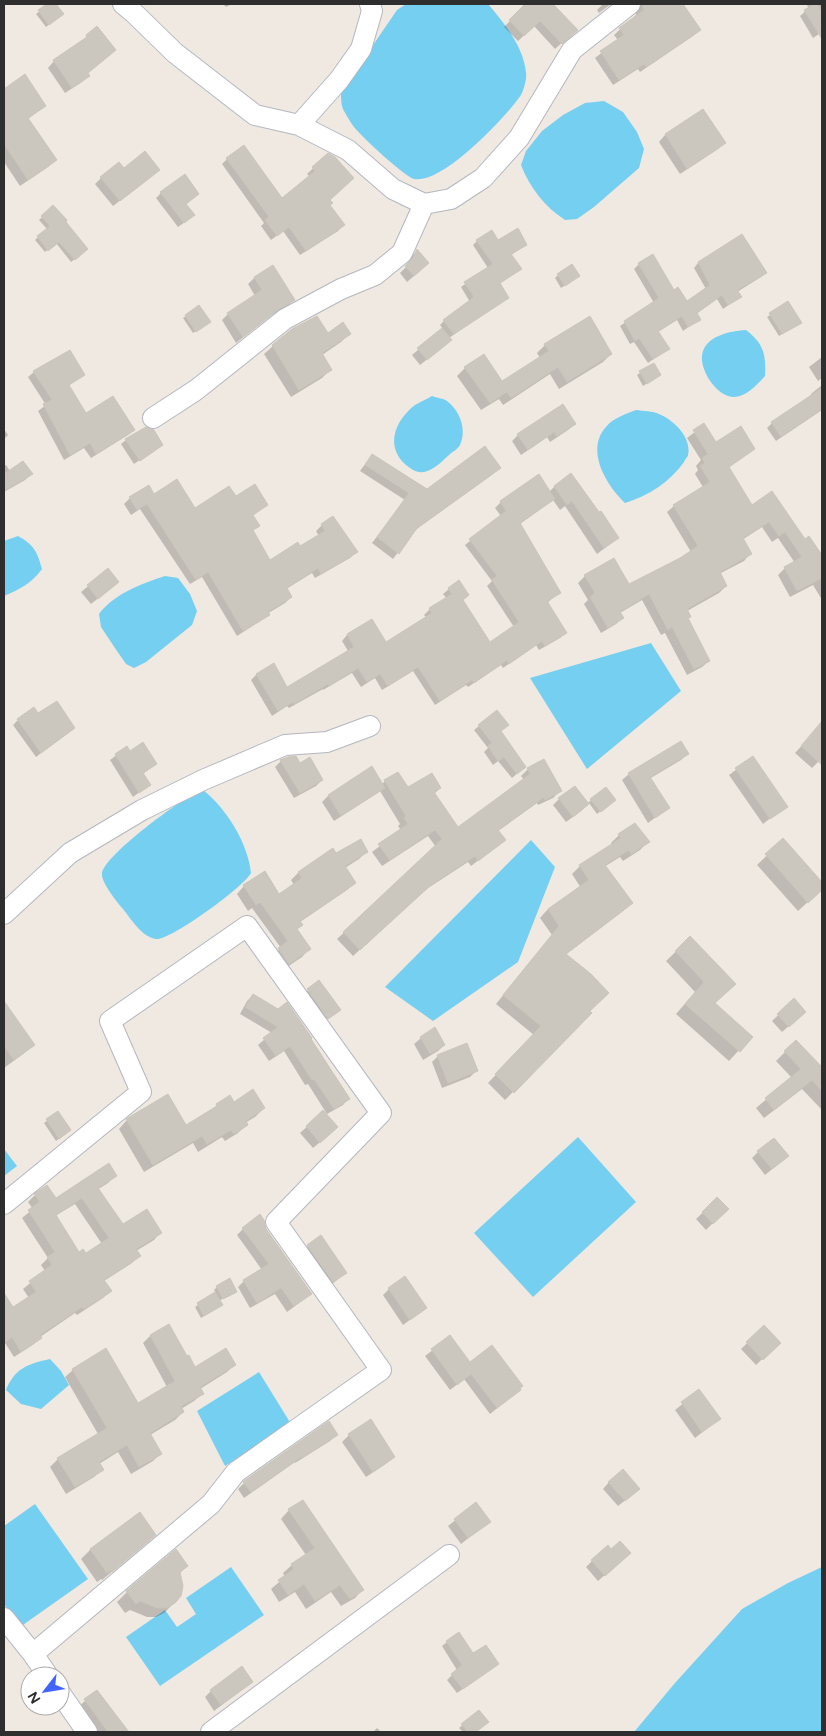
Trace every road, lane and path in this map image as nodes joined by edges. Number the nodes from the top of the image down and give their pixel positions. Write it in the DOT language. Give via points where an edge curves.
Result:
graph roads {
  1 [pos="123,4"];
  2 [pos="370,4"];
  3 [pos="630,4"];
  4 [pos="299,125"];
  5 [pos="424,204"];
  6 [pos="153,418"];
  7 [pos="370,726"];
  8 [pos="4,914"];
  9 [pos="4,1204"];
  10 [pos="448,1555"];
  11 [pos="4,1618"];
  12 [pos="33,1654"];
  13 [pos="41,1666"];
  14 [pos="70,1707"];
  15 [pos="87,1732"];
  16 [pos="211,1732"];
  1 -- 4 [label="street" via="175,53 255,115"];
  2 -- 4 [label="street" via="372,11 361,49"];
  3 -- 5 [label="street" via="572,50 519,138 483,178 451,198"];
  4 -- 5 [label="street" via="348,150 393,189"];
  5 -- 6 [label="street" via="402,253 375,275 285,318 196,390"];
  7 -- 8 [label="street" via="327,742 285,744 142,810 70,853"];
  9 -- 12 [label="street" via="141,1092 110,1021 247,926 381,1113 276,1222 381,1370 236,1472 211,1504"];
  10 -- 16 [label="street"];
  11 -- 12 [label="street"];
  12 -- 13 [label="street"];
  14 -- 15 [label="street"];
}
